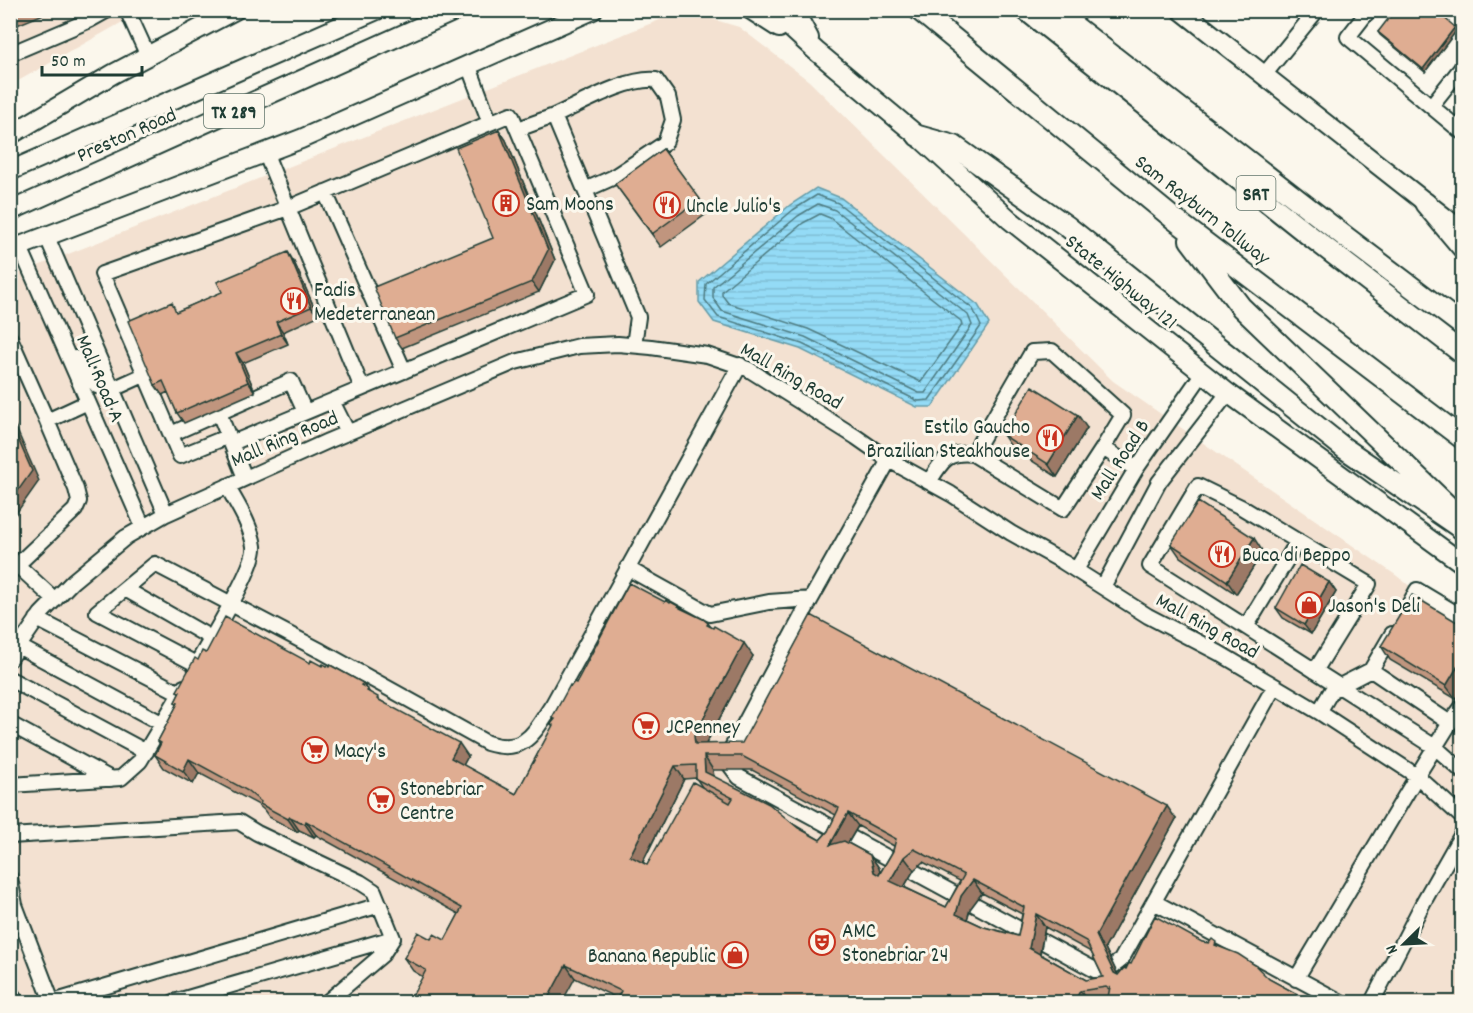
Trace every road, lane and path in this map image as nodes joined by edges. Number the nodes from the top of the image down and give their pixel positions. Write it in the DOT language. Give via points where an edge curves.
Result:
graph roads {
  1 [pos="108,10"];
  2 [pos="127,10"];
  3 [pos="235,10"];
  4 [pos="377,10"];
  5 [pos="457,10"];
  6 [pos="593,10"];
  7 [pos="751,10"];
  8 [pos="771,10"];
  9 [pos="794,10"];
  10 [pos="919,10"];
  11 [pos="1026,10"];
  12 [pos="1047,10"];
  13 [pos="1181,10"];
  14 [pos="1317,10"];
  15 [pos="1369,10"];
  16 [pos="88,15"];
  17 [pos="816,51"];
  18 [pos="10,54"];
  19 [pos="148,56"];
  20 [pos="468,67"];
  21 [pos="1462,67"];
  22 [pos="1264,75"];
  23 [pos="1431,106"];
  24 [pos="554,116"];
  25 [pos="490,123"];
  26 [pos="518,129"];
  27 [pos="1462,132"];
  28 [pos="10,135"];
  29 [pos="918,135"];
  30 [pos="265,152"];
  31 [pos="10,171"];
  32 [pos="585,190"];
  33 [pos="326,192"];
  34 [pos="1425,203"];
  35 [pos="288,208"];
  36 [pos="10,211"];
  37 [pos="1174,219"];
  38 [pos="1462,231"];
  39 [pos="47,237"];
  40 [pos="1462,247"];
  41 [pos="15,248"];
  42 [pos="1462,325"];
  43 [pos="10,338"];
  44 [pos="62,342"];
  45 [pos="634,345"];
  46 [pos="1462,354"];
  47 [pos="740,365"];
  48 [pos="404,371"];
  49 [pos="146,374"];
  50 [pos="1202,374"];
  51 [pos="362,388"];
  52 [pos="113,389"];
  53 [pos="1228,393"];
  54 [pos="332,401"];
  55 [pos="88,402"];
  56 [pos="305,412"];
  57 [pos="219,413"];
  58 [pos="47,421"];
  59 [pos="348,433"];
  60 [pos="171,434"];
  61 [pos="1462,438"];
  62 [pos="230,440"];
  63 [pos="1103,448"];
  64 [pos="973,454"];
  65 [pos="889,460"];
  66 [pos="1136,469"];
  67 [pos="245,478"];
  68 [pos="930,482"];
  69 [pos="227,486"];
  70 [pos="166,514"];
  71 [pos="1462,520"];
  72 [pos="143,527"];
  73 [pos="1462,529"];
  74 [pos="1298,541"];
  75 [pos="1462,563"];
  76 [pos="13,566"];
  77 [pos="627,568"];
  78 [pos="1076,570"];
  79 [pos="1102,587"];
  80 [pos="125,589"];
  81 [pos="811,599"];
  82 [pos="55,600"];
  83 [pos="230,604"];
  84 [pos="1462,617"];
  85 [pos="37,620"];
  86 [pos="1246,627"];
  87 [pos="211,638"];
  88 [pos="18,646"];
  89 [pos="10,659"];
  90 [pos="196,664"];
  91 [pos="1315,670"];
  92 [pos="1371,670"];
  93 [pos="10,679"];
  94 [pos="1274,687"];
  95 [pos="1340,687"];
  96 [pos="180,693"];
  97 [pos="1462,707"];
  98 [pos="1319,712"];
  99 [pos="1450,723"];
  100 [pos="10,724"];
  101 [pos="163,724"];
  102 [pos="1435,747"];
  103 [pos="146,752"];
  104 [pos="1462,771"];
  105 [pos="1417,776"];
  106 [pos="111,779"];
  107 [pos="10,785"];
  108 [pos="1462,817"];
  109 [pos="1462,834"];
  110 [pos="10,836"];
  111 [pos="10,878"];
  112 [pos="1154,902"];
  113 [pos="380,905"];
  114 [pos="393,938"];
  115 [pos="1296,979"];
  116 [pos="10,992"];
  117 [pos="17,1002"];
  118 [pos="53,1002"];
  119 [pos="174,1002"];
  120 [pos="327,1002"];
  121 [pos="1341,1002"];
  122 [pos="1372,1002"];
  1 -- 16 [label="street"];
  2 -- 19 [label="street"];
  3 -- 19 [label="main road"];
  4 -- 31 [label="main road, Preston Road / TX 289"];
  5 -- 36 [label="main road, Preston Road / TX 289"];
  6 -- 20 [label="main road"];
  7 -- 17 [label="main road"];
  8 -- 17 [label="main road, State Highway 121"];
  9 -- 17 [label="main road"];
  10 -- 37 [label="highway, Sam Rayburn Tollway"];
  11 -- 46 [label="highway, SRT"];
  12 -- 42 [label="highway" via="1069,22"];
  13 -- 22 [label="main road"];
  14 -- 22 [label="street"];
  15 -- 23 [label="street" via="1348,37"];
  16 -- 18 [label="street"];
  17 -- 29 [label="main road, State Highway 121"];
  19 -- 28 [label="main road"];
  20 -- 25 [label="street"];
  20 -- 30 [label="main road"];
  21 -- 23 [label="street"];
  22 -- 34 [label="main road"];
  23 -- 27 [label="street"];
  24 -- 26 [label="street"];
  24 -- 32 [label="street"];
  24 -- 32 [label="street" via="618,87 647,79 656,80 668,97 673,120 665,143 612,178"];
  25 -- 26 [label="street" via="511,114"];
  25 -- 33 [label="street"];
  26 -- 48 [label="street" via="587,294"];
  29 -- 50 [label="main road, State Highway 121" via="1010,220"];
  29 -- 73 [label="highway" via="954,146 1068,227 1344,448"];
  30 -- 35 [label="street"];
  30 -- 39 [label="main road"];
  32 -- 45 [label="street" via="638,317"];
  33 -- 35 [label="street"];
  33 -- 48 [label="street"];
  34 -- 38 [label="main road"];
  34 -- 40 [label="highway"];
  35 -- 49 [label="street" via="102,274"];
  35 -- 51 [label="street"];
  37 -- 61 [label="highway, Sam Rayburn Tollway"];
  37 -- 71 [label="highway" via="1241,307"];
  39 -- 41 [label="main road"];
  39 -- 52 [label="street, Mall Road A"];
  41 -- 44 [label="street, Mall Road A"];
  43 -- 58 [label="street"];
  44 -- 52 [label="street" via="97,386"];
  44 -- 55 [label="street, Mall Road A"];
  45 -- 47 [label="street, Mall Ring Road" via="707,355"];
  45 -- 59 [label="street, Mall Ring Road" via="579,346 525,358"];
  47 -- 65 [label="street, Mall Ring Road"];
  47 -- 77 [label="street"];
  48 -- 51 [label="street"];
  49 -- 52 [label="street"];
  49 -- 60 [label="street"];
  50 -- 53 [label="main road, State Highway 121"];
  50 -- 66 [label="street, Mall Road B"];
  51 -- 54 [label="street"];
  52 -- 70 [label="street, Mall Road A"];
  53 -- 75 [label="main road, State Highway 121"];
  53 -- 79 [label="street" via="1159,482"];
  54 -- 56 [label="street"];
  54 -- 59 [label="street"];
  55 -- 58 [label="street"];
  55 -- 72 [label="street, Mall Road A"];
  56 -- 57 [label="street" via="291,381"];
  56 -- 62 [label="street"];
  57 -- 60 [label="street"];
  57 -- 62 [label="street"];
  58 -- 76 [label="street" via="79,501 75,510"];
  59 -- 67 [label="street, Mall Ring Road"];
  60 -- 62 [label="street" via="180,456"];
  62 -- 67 [label="street"];
  63 -- 64 [label="street" via="1063,509"];
  63 -- 64 [label="street" via="1123,415 1052,351 1032,352"];
  63 -- 66 [label="street"];
  64 -- 68 [label="street" via="959,452 942,460"];
  65 -- 68 [label="street, Mall Ring Road"];
  65 -- 81 [label="street"];
  66 -- 78 [label="street, Mall Road B"];
  67 -- 69 [label="street, Mall Ring Road"];
  68 -- 78 [label="street, Mall Ring Road"];
  69 -- 70 [label="street, Mall Ring Road"];
  69 -- 83 [label="street" via="254,547 245,578"];
  70 -- 72 [label="street, Mall Ring Road"];
  72 -- 82 [label="street, Mall Ring Road" via="98,558"];
  74 -- 86 [label="street"];
  74 -- 86 [label="street" via="1198,486 1150,566"];
  74 -- 91 [label="street" via="1369,584"];
  76 -- 82 [label="street"];
  77 -- 81 [label="street" via="710,614 769,602"];
  77 -- 83 [label="street" via="530,740 503,748 487,743"];
  78 -- 79 [label="street, Mall Ring Road"];
  79 -- 94 [label="street, Mall Ring Road"];
  80 -- 83 [label="street" via="155,564"];
  80 -- 87 [label="street"];
  80 -- 90 [label="street" via="97,612"];
  81 -- 112 [label="street" via="731,748 729,764 739,777 1095,970 1104,970 1121,960"];
  82 -- 85 [label="street, Mall Ring Road"];
  83 -- 87 [label="street"];
  84 -- 92 [label="street" via="1417,590"];
  85 -- 88 [label="street, Mall Ring Road"];
  85 -- 96 [label="street"];
  86 -- 91 [label="street"];
  87 -- 90 [label="street"];
  88 -- 89 [label="street, Mall Ring Road"];
  88 -- 101 [label="street"];
  90 -- 96 [label="street"];
  91 -- 95 [label="street"];
  92 -- 95 [label="street"];
  92 -- 99 [label="street"];
  93 -- 103 [label="street"];
  94 -- 98 [label="street, Mall Ring Road"];
  94 -- 112 [label="street"];
  95 -- 98 [label="street" via="1332,690"];
  95 -- 102 [label="street"];
  96 -- 101 [label="street"];
  97 -- 99 [label="street"];
  98 -- 105 [label="street, Mall Ring Road"];
  99 -- 102 [label="street"];
  100 -- 106 [label="street"];
  101 -- 103 [label="street"];
  102 -- 104 [label="street"];
  102 -- 105 [label="street"];
  103 -- 106 [label="street" via="121,778"];
  105 -- 108 [label="street, Mall Ring Road"];
  105 -- 115 [label="street"];
  106 -- 107 [label="street"];
  109 -- 122 [label="street"];
  110 -- 113 [label="street" via="239,822 360,882 374,891"];
  111 -- 118 [label="street" via="15,905"];
  112 -- 115 [label="street"];
  113 -- 114 [label="street"];
  113 -- 118 [label="street"];
  114 -- 119 [label="street"];
  114 -- 120 [label="street" via="382,955"];
  115 -- 121 [label="street"];
  116 -- 117 [label="street"];
}
